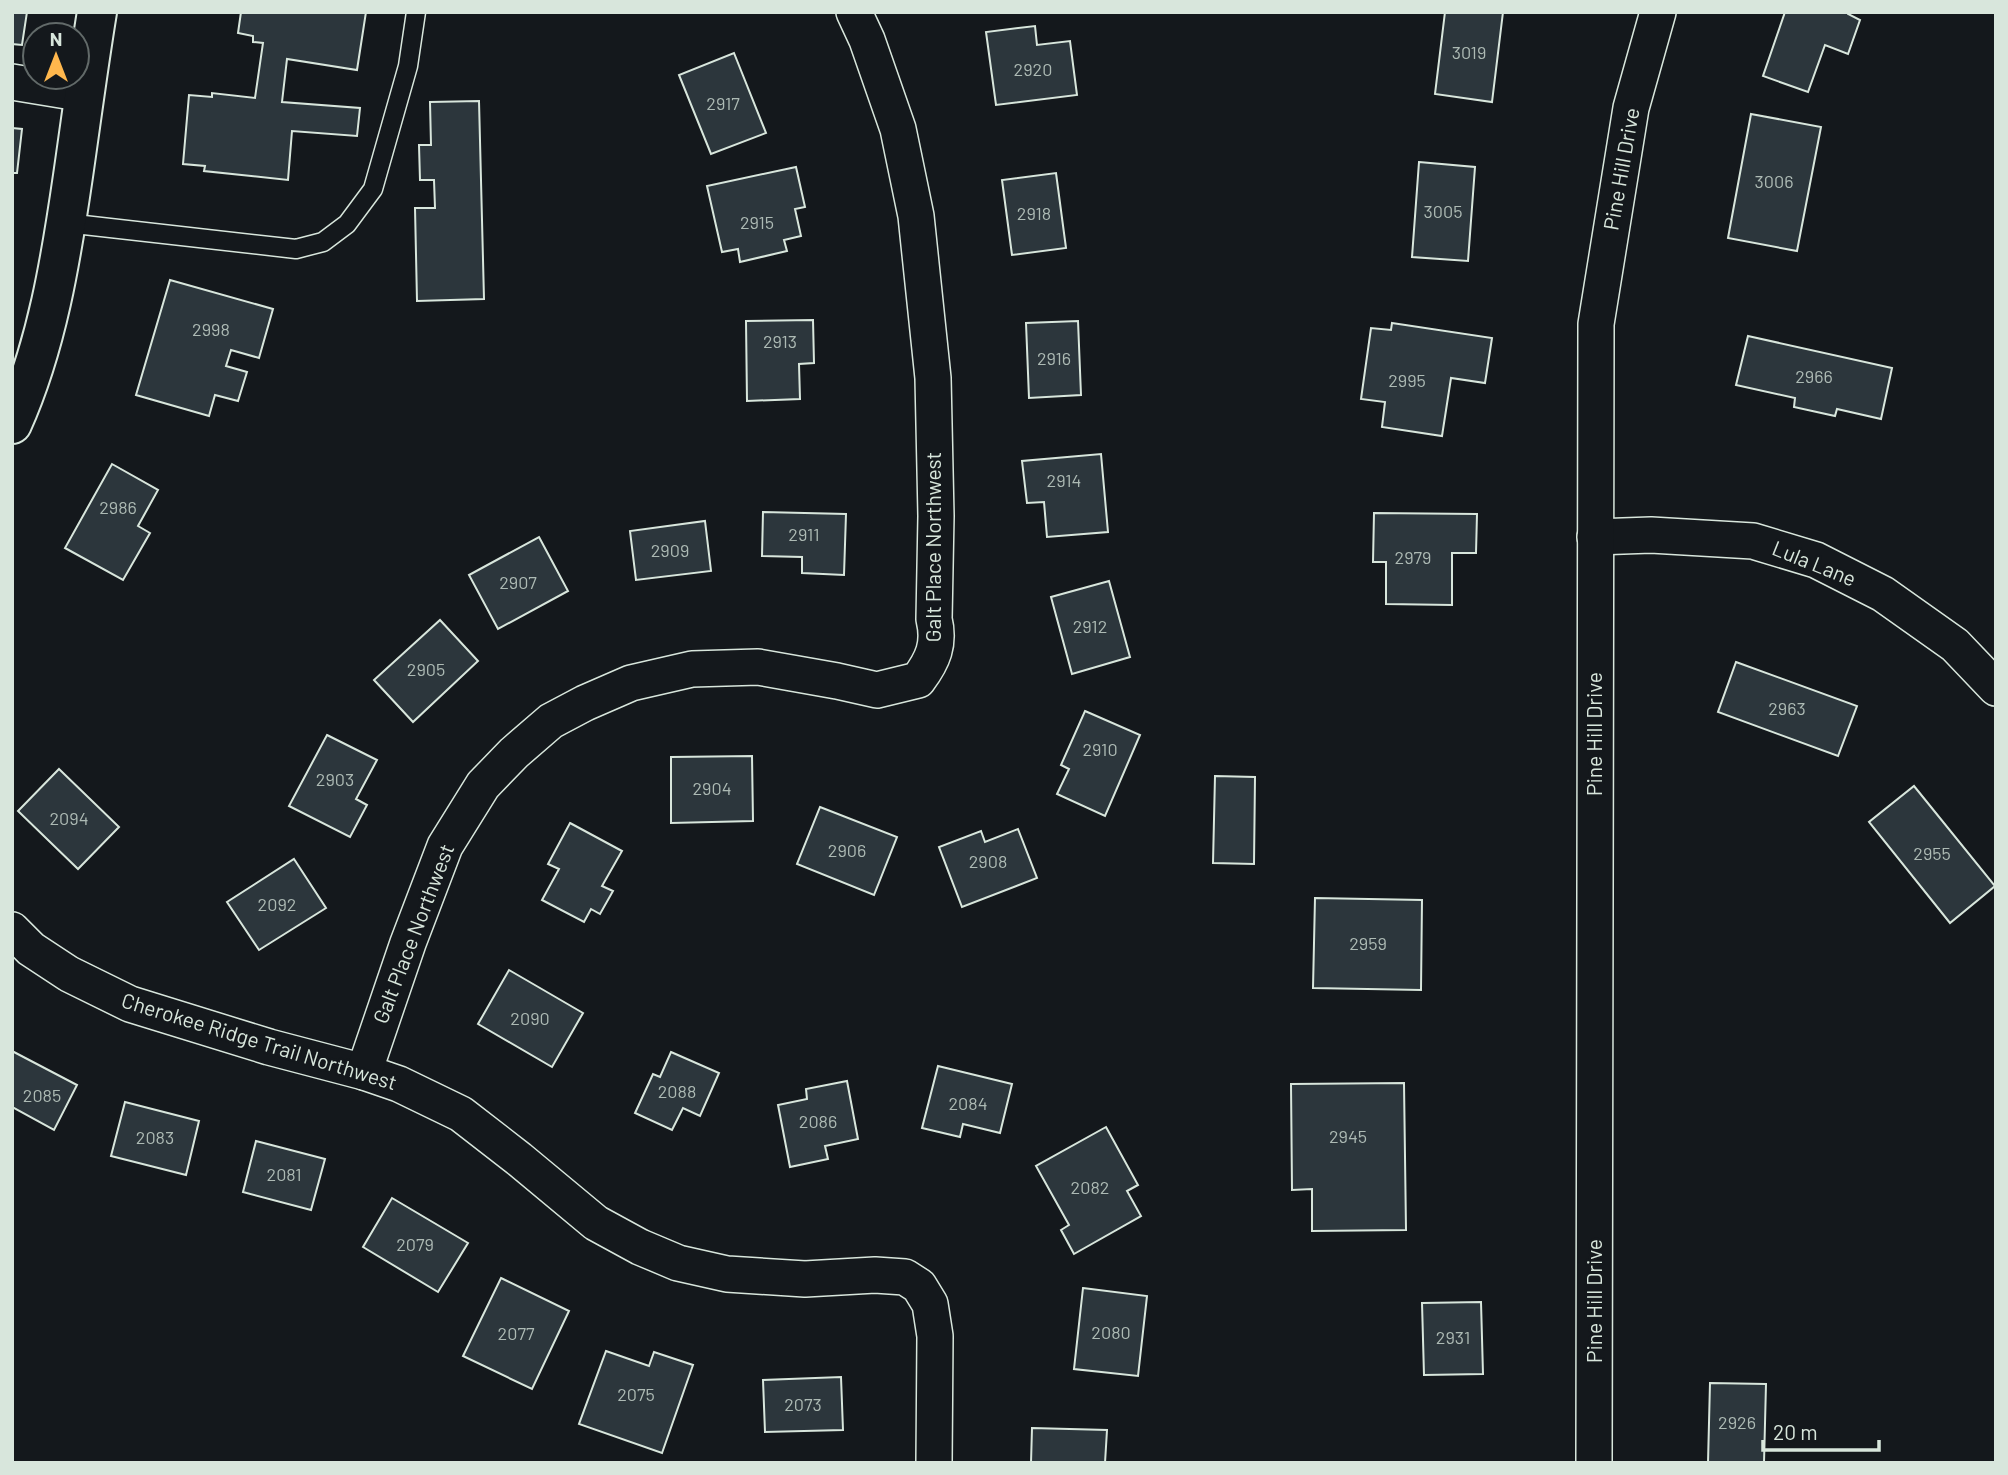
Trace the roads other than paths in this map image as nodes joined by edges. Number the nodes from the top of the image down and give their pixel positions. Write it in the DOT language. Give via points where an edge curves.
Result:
graph roads {
  1 [pos="97,12"];
  2 [pos="416,12"];
  3 [pos="855,12"];
  4 [pos="1658,12"];
  5 [pos="12,82"];
  6 [pos="85,94"];
  7 [pos="66,223"];
  8 [pos="12,424"];
  9 [pos="1595,537"];
  10 [pos="1996,688"];
  11 [pos="12,930"];
  12 [pos="364,1072"];
  13 [pos="934,1463"];
  14 [pos="1594,1463"];
  1 -- 6 [label="main road"];
  2 -- 7 [label="lane" via="408,66 373,189 347,224 323,243 296,249"];
  3 -- 12 [label="street, Galt Place Northwest" via="898,129 916,216 933,378 937,633 931,662 918,680 877,690 758,667 692,669 631,683 551,721 483,785 445,846"];
  4 -- 9 [label="street, Pine Hill Drive" via="1631,108 1596,324"];
  5 -- 6 [label="street"];
  6 -- 7 [label="main road"];
  7 -- 8 [label="main road" via="40,344"];
  9 -- 10 [label="street, Lula Lane" via="1753,541 1816,561 1883,594 1955,645"];
  9 -- 14 [label="street, Pine Hill Drive"];
  11 -- 12 [label="street, Cherokee Ridge Trail Northwest" via="69,974 130,1004"];
  12 -- 13 [label="street, Cherokee Ridge Trail Northwest" via="461,1114 596,1223 678,1263 727,1273 804,1279 905,1277 919,1286 930,1304 934,1336"];
}
